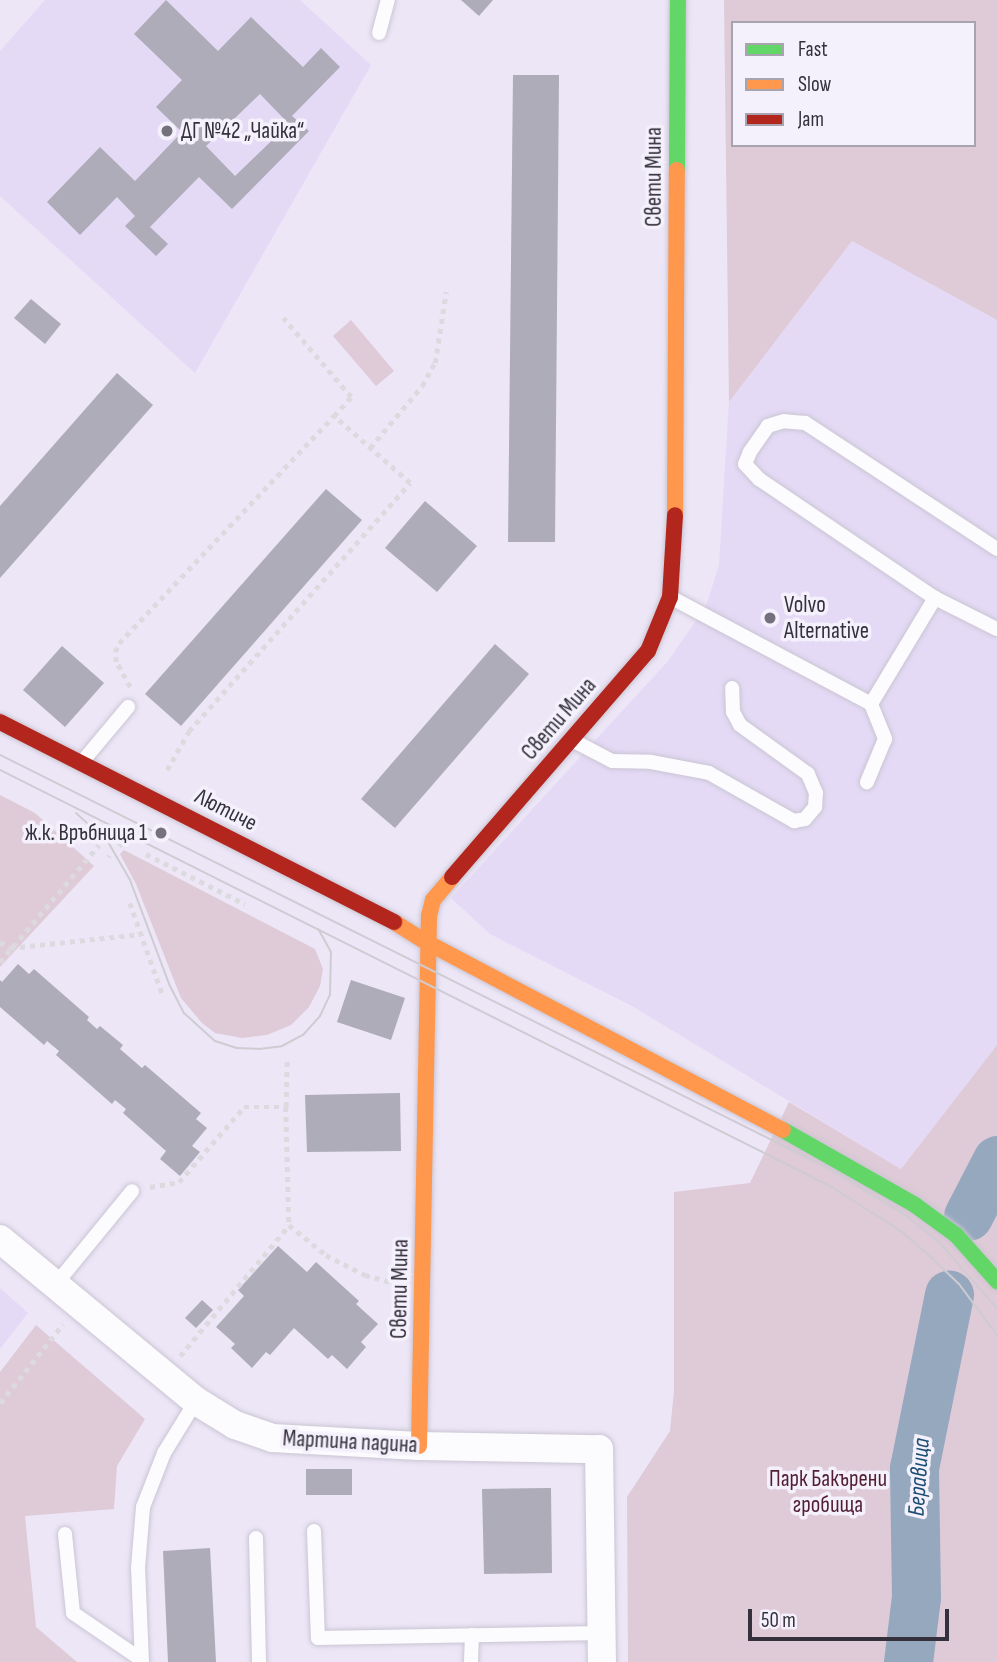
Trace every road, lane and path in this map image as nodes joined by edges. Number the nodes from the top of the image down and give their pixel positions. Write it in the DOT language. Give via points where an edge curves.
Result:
graph roads {
  1 [pos="388,0"];
  2 [pos="678,0"];
  3 [pos="379,33"];
  4 [pos="446,292"];
  5 [pos="283,318"];
  6 [pos="334,416"];
  7 [pos="370,448"];
  8 [pos="997,550"];
  9 [pos="670,597"];
  10 [pos="935,598"];
  11 [pos="997,629"];
  12 [pos="732,688"];
  13 [pos="872,704"];
  14 [pos="128,707"];
  15 [pos="0,722"];
  16 [pos="571,740"];
  17 [pos="81,763"];
  18 [pos="166,772"];
  19 [pos="867,782"];
  20 [pos="126,839"];
  21 [pos="99,845"];
  22 [pos="119,846"];
  23 [pos="146,854"];
  24 [pos="130,903"];
  25 [pos="246,904"];
  26 [pos="141,933"];
  27 [pos="0,943"];
  28 [pos="428,943"];
  29 [pos="10,948"];
  30 [pos="0,962"];
  31 [pos="162,993"];
  32 [pos="287,1057"];
  33 [pos="286,1107"];
  34 [pos="132,1191"];
  35 [pos="289,1225"];
  36 [pos="0,1239"];
  37 [pos="997,1281"];
  38 [pos="57,1284"];
  39 [pos="422,1289"];
  40 [pos="80,1303"];
  41 [pos="165,1374"];
  42 [pos="196,1401"];
  43 [pos="0,1403"];
  44 [pos="419,1446"];
  45 [pos="314,1531"];
  46 [pos="65,1534"];
  47 [pos="256,1538"];
  48 [pos="603,1633"];
  49 [pos="472,1635"];
  50 [pos="142,1661"];
  51 [pos="259,1662"];
  52 [pos="471,1662"];
  53 [pos="603,1662"];
  1 -- 3 [label="lane"];
  2 -- 9 [label="street, Свети Мина" via="675,541"];
  4 -- 7 [label="path" via="435,363 422,386"];
  5 -- 6 [label="path" via="351,397"];
  6 -- 7 [label="path"];
  6 -- 14 [label="path" via="119,643 116,662 133,698"];
  7 -- 18 [label="path" via="410,483 190,731"];
  8 -- 10 [label="lane" via="805,423 784,421 768,426 746,464 759,480"];
  9 -- 13 [label="lane"];
  9 -- 16 [label="street, Свети Мина" via="648,651"];
  10 -- 11 [label="lane"];
  10 -- 13 [label="lane"];
  12 -- 16 [label="lane" via="733,712 740,725 808,774 816,793 815,807 805,819 794,821 709,773 651,762 612,761"];
  13 -- 19 [label="lane" via="885,739"];
  14 -- 17 [label="lane"];
  15 -- 17 [label="street, Лютиче"];
  16 -- 28 [label="street, Свети Мина" via="433,900"];
  17 -- 28 [label="street, Лютиче" via="383,915"];
  20 -- 22 [label="path"];
  21 -- 29 [label="path"];
  23 -- 25 [label="path"];
  24 -- 26 [label="path"];
  26 -- 29 [label="path"];
  26 -- 31 [label="path"];
  27 -- 29 [label="path"];
  28 -- 37 [label="street, Лютиче" via="842,1161 956,1235"];
  28 -- 39 [label="street, Свети Мина"];
  29 -- 30 [label="path"];
  32 -- 33 [label="path"];
  33 -- 34 [label="path" via="244,1107 179,1182"];
  33 -- 35 [label="path"];
  34 -- 38 [label="lane"];
  35 -- 39 [label="path" via="326,1255 365,1275"];
  35 -- 41 [label="path"];
  36 -- 38 [label="street, Мартина падина"];
  38 -- 40 [label="street, Мартина падина"];
  39 -- 44 [label="street, Свети Мина"];
  40 -- 41 [label="street, Мартина падина"];
  40 -- 43 [label="path"];
  41 -- 42 [label="street, Мартина падина"];
  42 -- 44 [label="street, Мартина падина" via="235,1425 272,1438"];
  42 -- 50 [label="lane" via="163,1453 142,1507 138,1568"];
  44 -- 48 [label="street, Мартина падина" via="599,1449"];
  45 -- 49 [label="lane" via="318,1638"];
  46 -- 50 [label="lane" via="73,1613"];
  47 -- 51 [label="lane"];
  48 -- 49 [label="lane"];
  48 -- 53 [label="street"];
  49 -- 52 [label="lane"];
}
